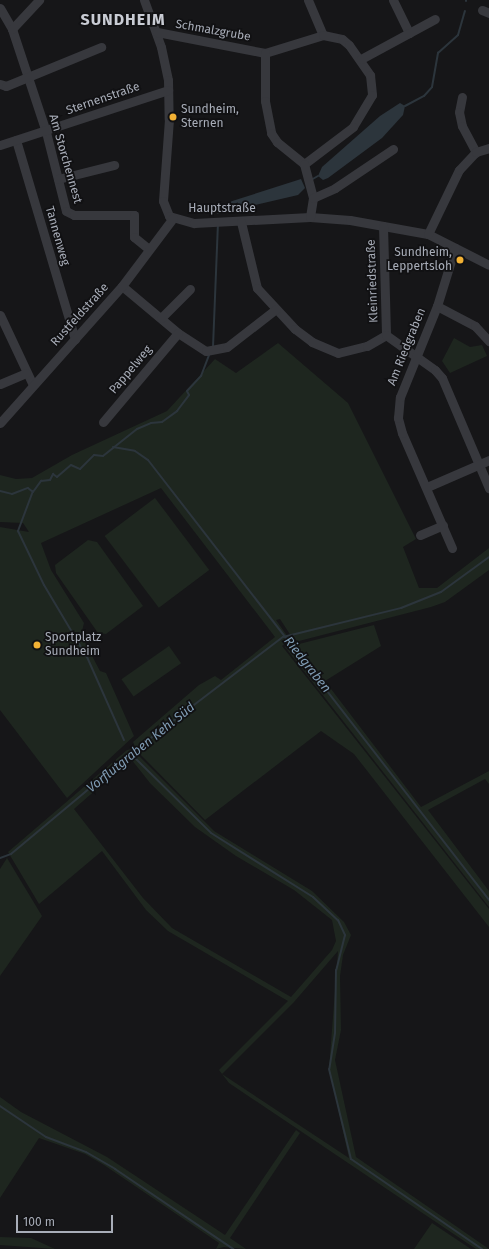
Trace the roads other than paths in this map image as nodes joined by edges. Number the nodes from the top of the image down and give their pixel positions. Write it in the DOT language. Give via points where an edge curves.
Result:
graph roads {
  1 [pos="39,0"];
  2 [pos="144,0"];
  3 [pos="308,0"];
  4 [pos="393,0"];
  5 [pos="0,8"];
  6 [pos="435,19"];
  7 [pos="12,29"];
  8 [pos="156,32"];
  9 [pos="409,33"];
  10 [pos="323,35"];
  11 [pos="102,47"];
  12 [pos="265,53"];
  13 [pos="361,59"];
  14 [pos="26,78"];
  15 [pos="0,84"];
  16 [pos="168,90"];
  17 [pos="462,97"];
  18 [pos="46,132"];
  19 [pos="16,140"];
  20 [pos="0,145"];
  21 [pos="489,148"];
  22 [pos="393,149"];
  23 [pos="476,152"];
  24 [pos="304,164"];
  25 [pos="114,165"];
  26 [pos="58,179"];
  27 [pos="313,198"];
  28 [pos="310,217"];
  29 [pos="173,218"];
  30 [pos="241,222"];
  31 [pos="383,226"];
  32 [pos="428,234"];
  33 [pos="454,248"];
  34 [pos="149,249"];
  35 [pos="489,265"];
  36 [pos="122,286"];
  37 [pos="190,289"];
  38 [pos="437,306"];
  39 [pos="276,309"];
  40 [pos="0,315"];
  41 [pos="161,318"];
  42 [pos="178,333"];
  43 [pos="386,335"];
  44 [pos="75,339"];
  45 [pos="489,341"];
  46 [pos="417,357"];
  47 [pos="26,373"];
  48 [pos="0,384"];
  49 [pos="33,385"];
  50 [pos="103,422"];
  51 [pos="0,423"];
  52 [pos="489,460"];
  53 [pos="478,465"];
  54 [pos="427,488"];
  55 [pos="489,488"];
  56 [pos="443,526"];
  57 [pos="420,534"];
  58 [pos="452,548"];
  1 -- 7 [label="street"];
  2 -- 8 [label="street, Hauptstraße"];
  3 -- 10 [label="street"];
  4 -- 9 [label="street"];
  5 -- 7 [label="street, Am Storchennest"];
  6 -- 9 [label="street"];
  7 -- 14 [label="street, Am Storchennest"];
  8 -- 12 [label="street, Schmalzgrube"];
  8 -- 16 [label="street, Hauptstraße"];
  9 -- 13 [label="street"];
  10 -- 12 [label="street, Schmalzgrube"];
  10 -- 13 [label="street" via="342,39"];
  11 -- 14 [label="street"];
  12 -- 24 [label="street, Schmalzgrube" via="265,100 272,133 278,142"];
  13 -- 24 [label="street" via="373,84 368,106 344,135"];
  14 -- 15 [label="street" via="6,86"];
  14 -- 18 [label="street, Am Storchennest"];
  16 -- 18 [label="street, Sternenstraße"];
  16 -- 29 [label="street, Hauptstraße" via="169,128 163,201 164,208"];
  17 -- 23 [label="street" via="459,112 462,126"];
  18 -- 19 [label="street, Sternenstraße"];
  18 -- 26 [label="street, Am Storchennest"];
  19 -- 20 [label="street, Sternenstraße"];
  19 -- 44 [label="street, Tannenweg"];
  21 -- 23 [label="street"];
  22 -- 27 [label="street" via="335,188"];
  23 -- 32 [label="street" via="459,170"];
  24 -- 27 [label="street, Schmalzgrube" via="309,174"];
  25 -- 26 [label="street"];
  26 -- 34 [label="street, Am Storchennest" via="69,213 134,215 134,237"];
  27 -- 28 [label="street, Schmalzgrube"];
  28 -- 30 [label="street, Hauptstraße"];
  28 -- 31 [label="street, Hauptstraße"];
  29 -- 30 [label="street, Hauptstraße" via="218,223"];
  29 -- 34 [label="street, Rustfeldstraße"];
  30 -- 39 [label="street, Kleinriedstraße" via="252,276 257,288"];
  31 -- 32 [label="street, Hauptstraße"];
  31 -- 43 [label="street, Kleinriedstraße"];
  32 -- 33 [label="street, Hauptstraße"];
  33 -- 35 [label="street, Hauptstraße"];
  33 -- 38 [label="street, Am Riedgraben"];
  34 -- 36 [label="street, Rustfeldstraße"];
  36 -- 41 [label="street"];
  36 -- 44 [label="street, Rustfeldstraße"];
  37 -- 41 [label="street"];
  38 -- 45 [label="street" via="475,326"];
  38 -- 46 [label="street, Am Riedgraben"];
  39 -- 42 [label="street" via="227,348 210,352"];
  39 -- 43 [label="street, Kleinriedstraße" via="301,333 332,352 368,346"];
  40 -- 47 [label="street"];
  41 -- 42 [label="street"];
  42 -- 50 [label="street, Pappelweg"];
  43 -- 46 [label="street, Kleinriedstraße"];
  44 -- 49 [label="street, Rustfeldstraße"];
  46 -- 53 [label="street, Kleinriedstraße" via="442,378"];
  46 -- 54 [label="street, Am Riedgraben" via="400,397 398,418 402,433"];
  47 -- 48 [label="street"];
  47 -- 49 [label="street"];
  49 -- 51 [label="street, Rustfeldstraße"];
  52 -- 53 [label="street"];
  53 -- 54 [label="street"];
  53 -- 55 [label="street, Kleinriedstraße"];
  54 -- 56 [label="street, Am Riedgraben"];
  56 -- 57 [label="street"];
  56 -- 58 [label="street, Am Riedgraben"];
}
